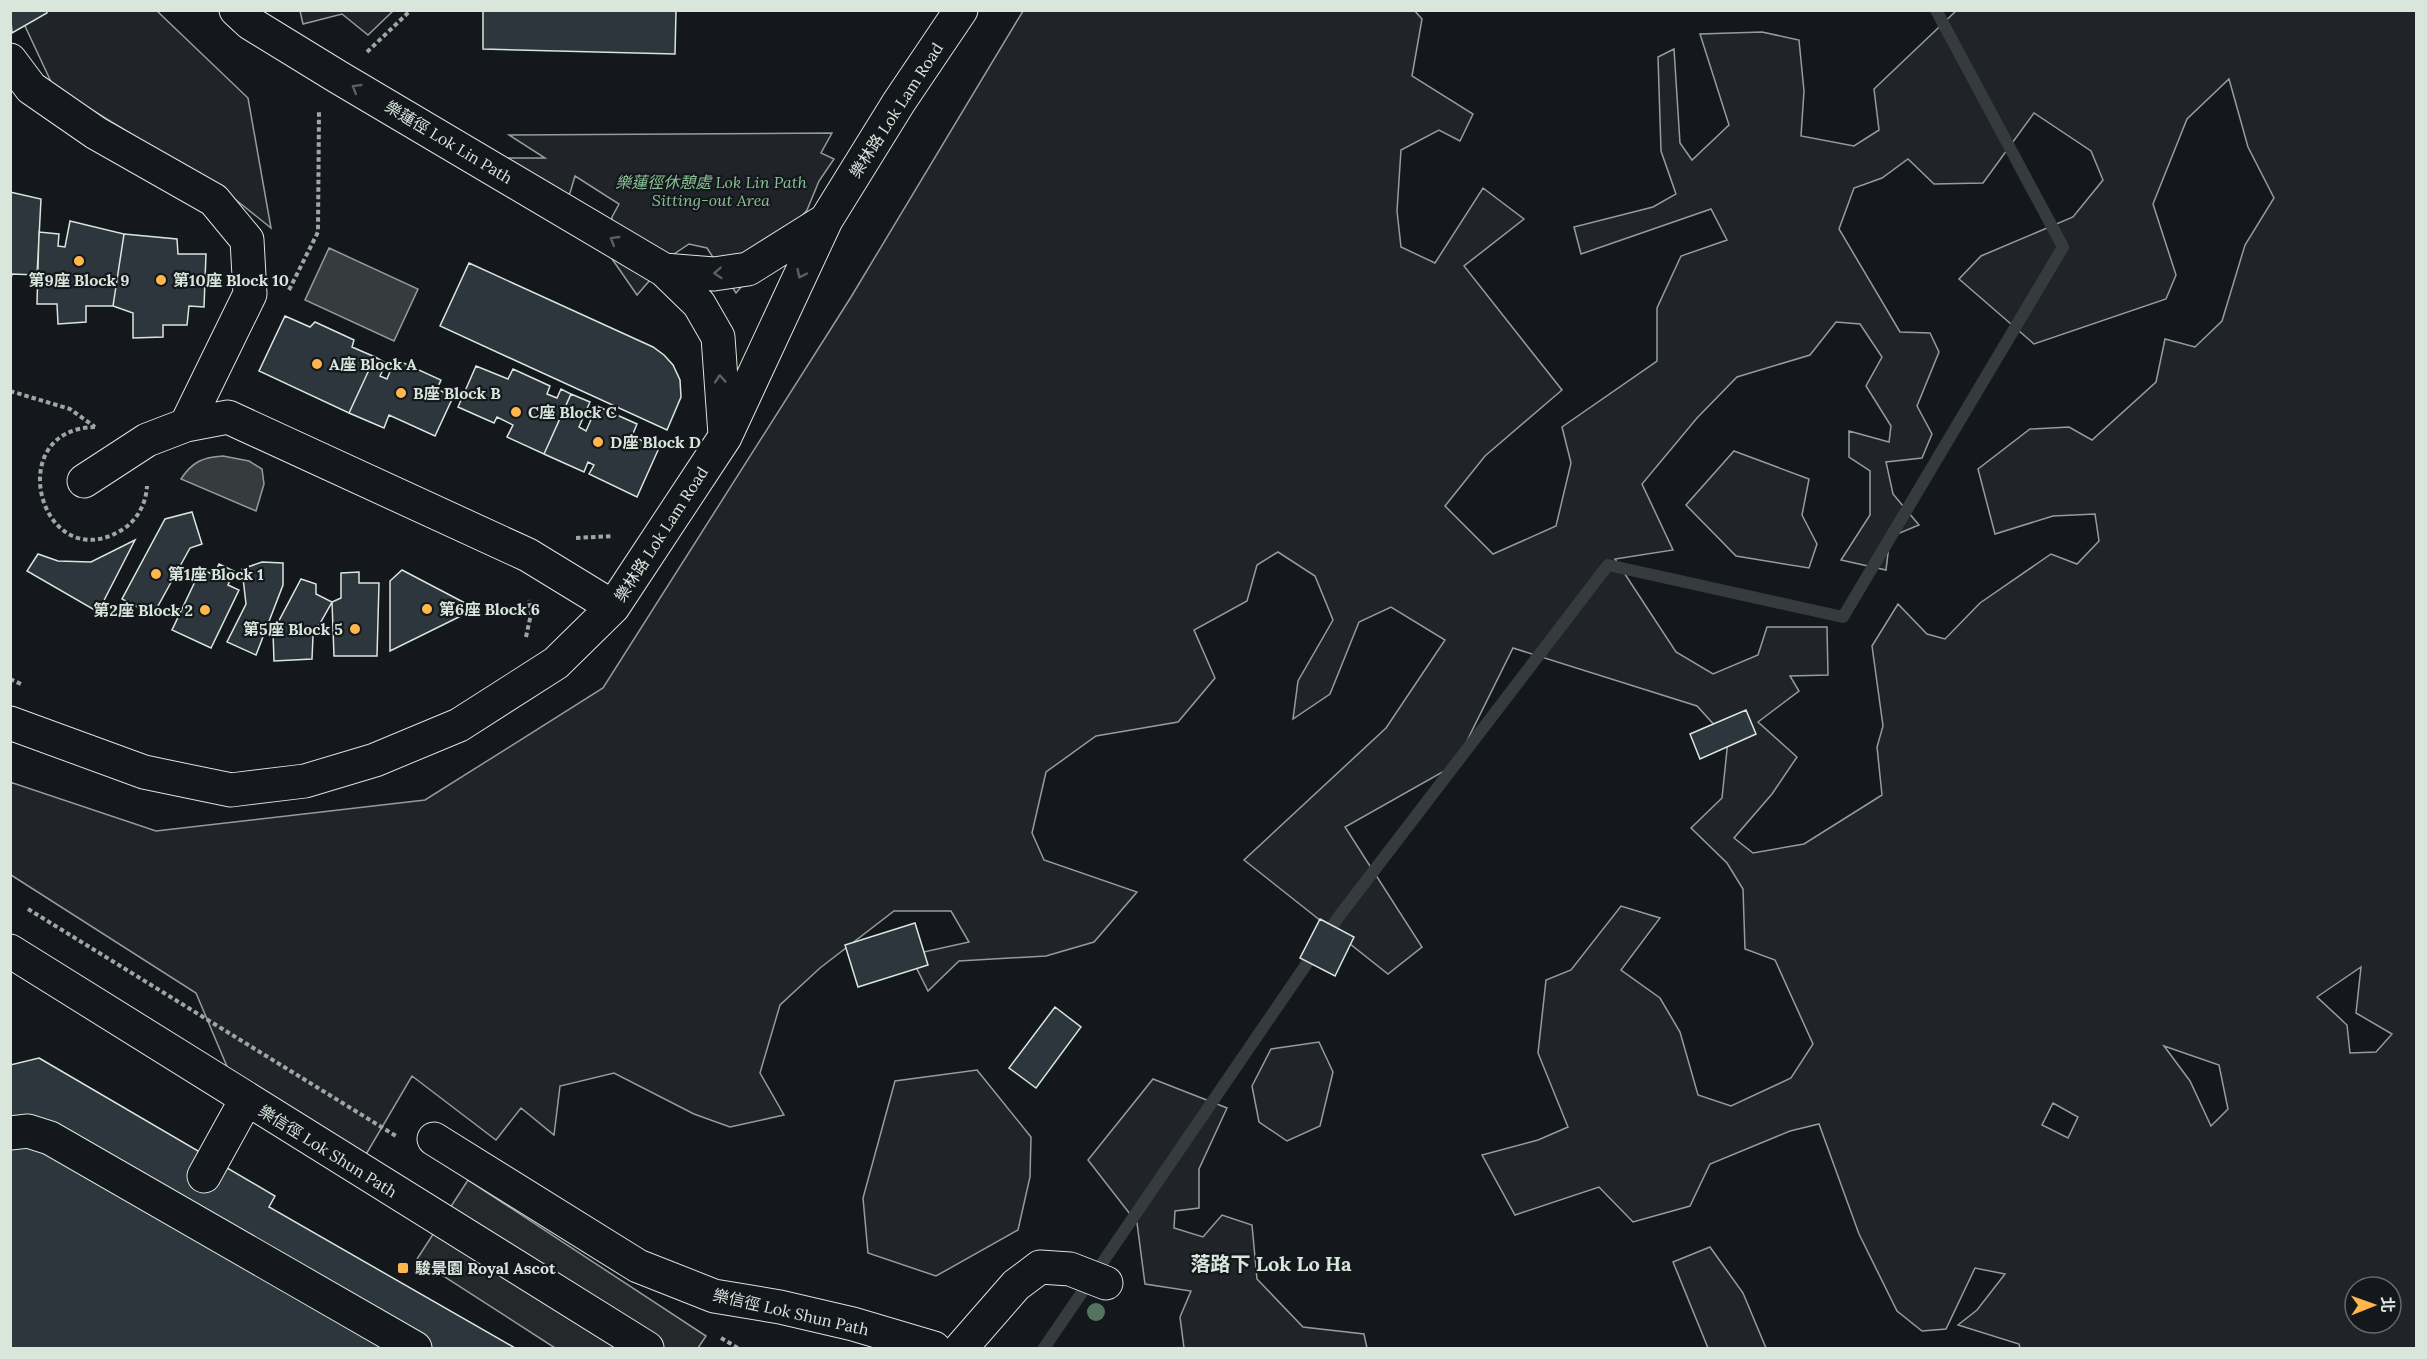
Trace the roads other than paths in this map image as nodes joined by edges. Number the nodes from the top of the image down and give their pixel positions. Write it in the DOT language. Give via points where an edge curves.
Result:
graph roads {
  1 [pos="236,10"];
  2 [pos="961,10"];
  3 [pos="10,60"];
  4 [pos="826,220"];
  5 [pos="664,270"];
  6 [pos="186,425"];
  7 [pos="725,437"];
  8 [pos="84,481"];
  9 [pos="613,607"];
  10 [pos="10,723"];
  11 [pos="10,951"];
  12 [pos="246,1100"];
  13 [pos="10,1132"];
  14 [pos="434,1139"];
  15 [pos="204,1176"];
  16 [pos="1106,1283"];
  17 [pos="415,1348"];
  18 [pos="647,1348"];
  19 [pos="934,1348"];
  20 [pos="961,1348"];
  5 -- 1 [label="street, 樂蓮徑 Lok Lin Path, one-way" via="338,77 250,23"];
  2 -- 4 [label="street, 樂林路 Lok Lam Road"];
  3 -- 6 [label="street" via="31,88 96,133 214,200 246,240 250,294"];
  4 -- 5 [label="street, 樂蓮徑 Lok Lin Path, one-way" via="748,270 714,274"];
  4 -- 7 [label="street, 樂林路 Lok Lam Road, one-way"];
  7 -- 5 [label="street, 樂蓮徑 Lok Lin Path, one-way" via="718,337 699,304"];
  6 -- 8 [label="street, 樂林路 Lok Lam Road" via="147,440"];
  6 -- 9 [label="street, 樂林路 Lok Lam Road" via="228,417 248,424 528,555"];
  7 -- 9 [label="street, 樂林路 Lok Lam Road"];
  9 -- 10 [label="street" via="556,663 459,725 375,760 305,781 231,790 144,772"];
  11 -- 12 [label="street, 樂信徑 Lok Shun Path"];
  12 -- 15 [label="street"];
  12 -- 18 [label="street, 樂信徑 Lok Shun Path"];
  13 -- 17 [label="street" via="28,1131 50,1138"];
  14 -- 19 [label="street, 樂信徑 Lok Shun Path" via="638,1266 714,1296 853,1324"];
  16 -- 20 [label="street" via="1070,1269 1040,1267 1016,1285"];
}
